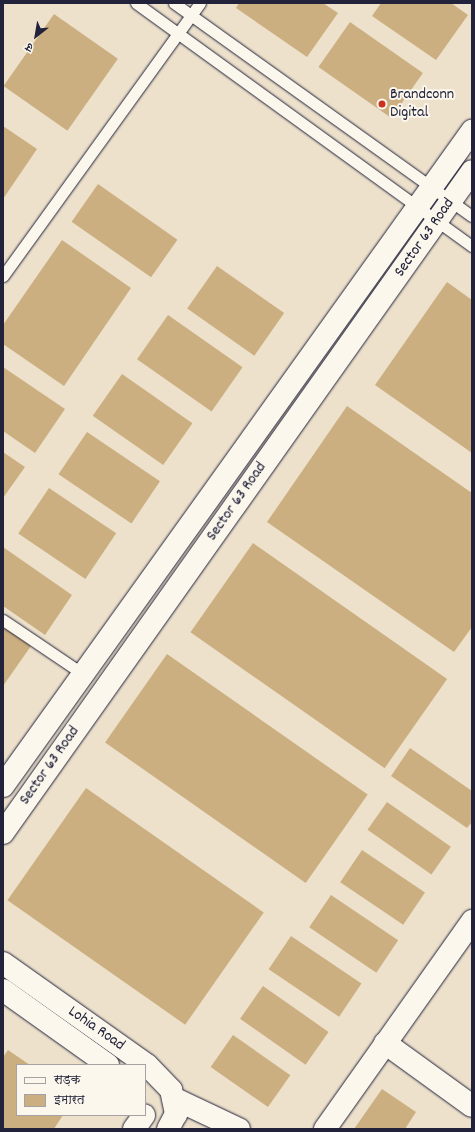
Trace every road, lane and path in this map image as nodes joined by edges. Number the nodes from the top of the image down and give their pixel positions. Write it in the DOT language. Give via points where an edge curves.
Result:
graph roads {
  1 [pos="136,3"];
  2 [pos="174,3"];
  3 [pos="200,3"];
  4 [pos="191,15"];
  5 [pos="178,34"];
  6 [pos="472,131"];
  7 [pos="472,171"];
  8 [pos="432,187"];
  9 [pos="451,201"];
  10 [pos="418,206"];
  11 [pos="472,216"];
  12 [pos="437,220"];
  13 [pos="472,246"];
  14 [pos="3,276"];
  15 [pos="3,620"];
  16 [pos="83,674"];
  17 [pos="3,786"];
  18 [pos="3,833"];
  19 [pos="472,921"];
  20 [pos="3,963"];
  21 [pos="3,990"];
  22 [pos="385,1043"];
  23 [pos="107,1064"];
  24 [pos="144,1064"];
  25 [pos="146,1065"];
  26 [pos="173,1098"];
  27 [pos="472,1106"];
  28 [pos="143,1116"];
  29 [pos="134,1129"];
  30 [pos="168,1129"];
  31 [pos="239,1129"];
  32 [pos="325,1129"];
  1 -- 5 [label="lane"];
  2 -- 4 [label="lane"];
  3 -- 4 [label="lane"];
  4 -- 5 [label="lane"];
  4 -- 8 [label="lane"];
  5 -- 10 [label="lane"];
  5 -- 14 [label="lane"];
  6 -- 8 [label="street, Sector 63 Road"];
  7 -- 9 [label="street, Sector 63 Road"];
  8 -- 9 [label="lane"];
  8 -- 10 [label="street, Sector 63 Road"];
  9 -- 11 [label="lane"];
  9 -- 12 [label="street, Sector 63 Road"];
  10 -- 12 [label="lane"];
  10 -- 16 [label="street, Sector 63 Road"];
  12 -- 13 [label="lane"];
  12 -- 18 [label="street, Sector 63 Road"];
  15 -- 16 [label="lane"];
  16 -- 17 [label="street, Sector 63 Road"];
  19 -- 22 [label="street"];
  20 -- 24 [label="street, Lohia Road"];
  21 -- 23 [label="street, Lohia Road"];
  22 -- 27 [label="street"];
  22 -- 32 [label="street"];
  25 -- 26 [label="street, Lohia Road" via="171,1090"];
  26 -- 30 [label="street, Lohia Road" via="176,1114"];
  26 -- 31 [label="street"];
  28 -- 29 [label="street"];
}
